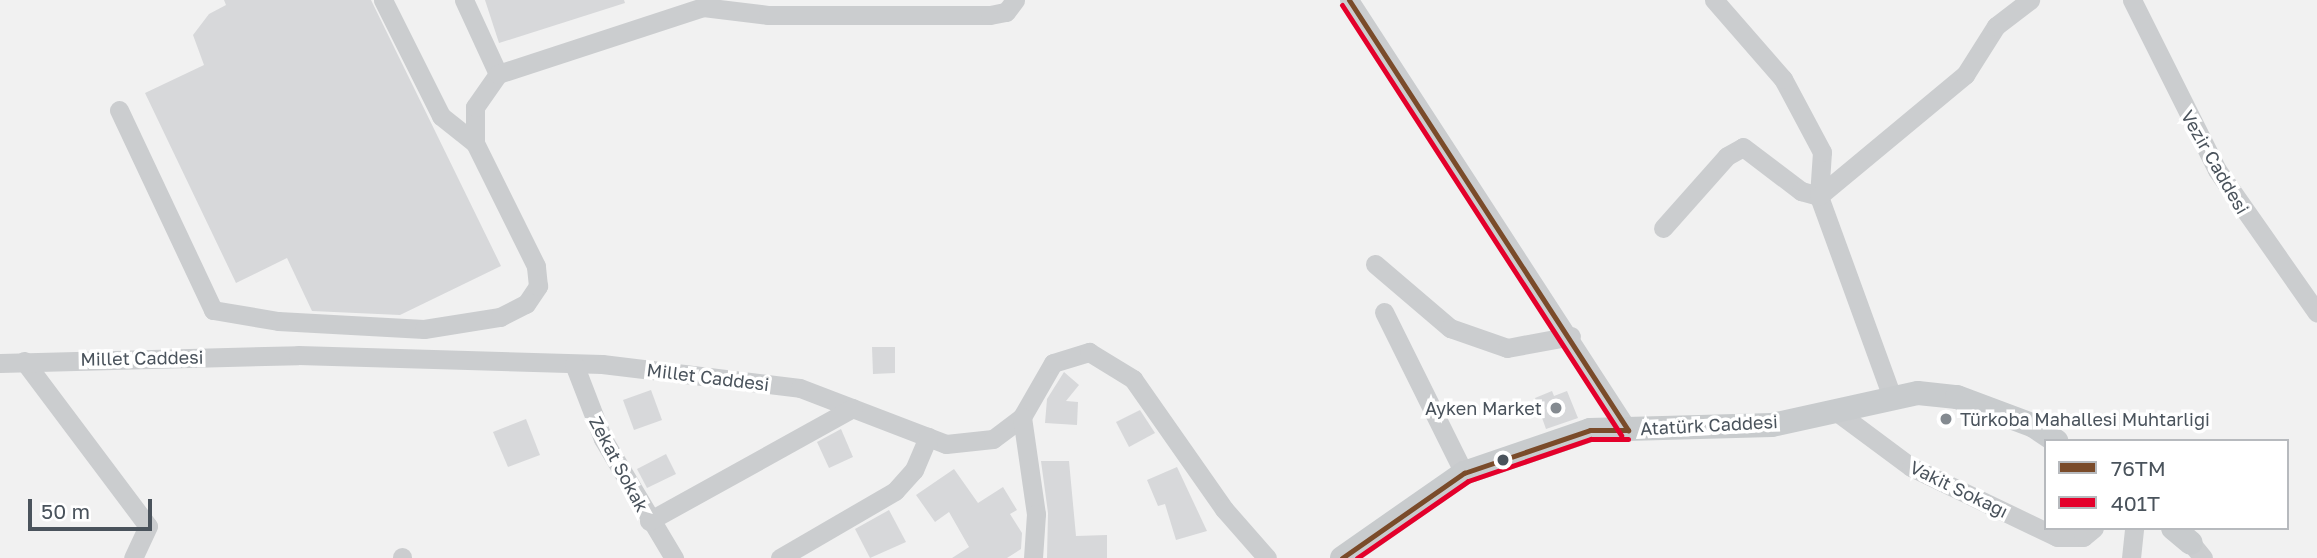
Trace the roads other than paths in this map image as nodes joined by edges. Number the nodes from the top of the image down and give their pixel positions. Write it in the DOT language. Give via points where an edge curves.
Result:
graph roads {
  1 [pos="383,0"];
  2 [pos="464,0"];
  3 [pos="1014,0"];
  4 [pos="1349,0"];
  5 [pos="1714,0"];
  6 [pos="2030,0"];
  7 [pos="2132,0"];
  8 [pos="498,74"];
  9 [pos="119,110"];
  10 [pos="475,143"];
  11 [pos="1819,196"];
  12 [pos="1664,228"];
  13 [pos="1375,264"];
  14 [pos="1384,312"];
  15 [pos="2317,313"];
  16 [pos="1571,336"];
  17 [pos="24,361"];
  18 [pos="0,363"];
  19 [pos="574,364"];
  20 [pos="1892,397"];
  21 [pos="853,408"];
  22 [pos="1833,409"];
  23 [pos="1022,416"];
  24 [pos="1628,430"];
  25 [pos="928,436"];
  26 [pos="2053,439"];
  27 [pos="1464,473"];
  28 [pos="649,521"];
  29 [pos="2092,530"];
  30 [pos="2134,530"];
  31 [pos="134,558"];
  32 [pos="674,558"];
  33 [pos="780,558"];
  34 [pos="1033,558"];
  35 [pos="1267,558"];
  36 [pos="1342,558"];
  37 [pos="2131,558"];
  1 -- 10 [label="street" via="441,116"];
  2 -- 8 [label="street"];
  3 -- 8 [label="street" via="1006,12 990,15 768,15 703,7"];
  4 -- 16 [label="street"];
  5 -- 11 [label="street" via="1783,79 1822,152"];
  6 -- 11 [label="street" via="1996,26 1965,75"];
  7 -- 15 [label="street, Vezir Caddesi" via="2217,170"];
  8 -- 10 [label="street" via="475,107"];
  9 -- 10 [label="street" via="213,310 278,321 424,329 500,317 526,304 538,286 536,266"];
  11 -- 12 [label="street" via="1801,191 1754,150 1743,147 1727,156"];
  11 -- 20 [label="street"];
  13 -- 16 [label="street" via="1450,328 1507,348"];
  14 -- 27 [label="street"];
  16 -- 24 [label="street"];
  17 -- 18 [label="street, Millet Caddesi"];
  17 -- 19 [label="street, Millet Caddesi" via="298,355"];
  17 -- 31 [label="street" via="148,526"];
  19 -- 21 [label="street, Millet Caddesi" via="800,388"];
  19 -- 28 [label="street, Zekat Sokak" via="603,439"];
  20 -- 22 [label="main road, Atatürk Caddesi"];
  20 -- 26 [label="main road, Atatürk Caddesi" via="1918,393 1957,397 2034,426"];
  21 -- 25 [label="street, Millet Caddesi"];
  21 -- 28 [label="street"];
  22 -- 24 [label="main road, Atatürk Caddesi" via="1772,425"];
  22 -- 29 [label="street, Vakit Sokağı" via="1911,467 2057,537 2083,537"];
  23 -- 25 [label="street, Millet Caddesi" via="993,439 946,444"];
  23 -- 34 [label="street" via="1036,514"];
  23 -- 35 [label="street, Millet Caddesi" via="1053,363 1089,352 1133,379 1224,509"];
  24 -- 27 [label="main road, Atatürk Caddesi" via="1590,430"];
  25 -- 33 [label="street" via="914,470 895,491"];
  27 -- 36 [label="main road, Atatürk Caddesi"];
  28 -- 32 [label="street, Zekat Sokak"];
  30 -- 37 [label="street"];
}
